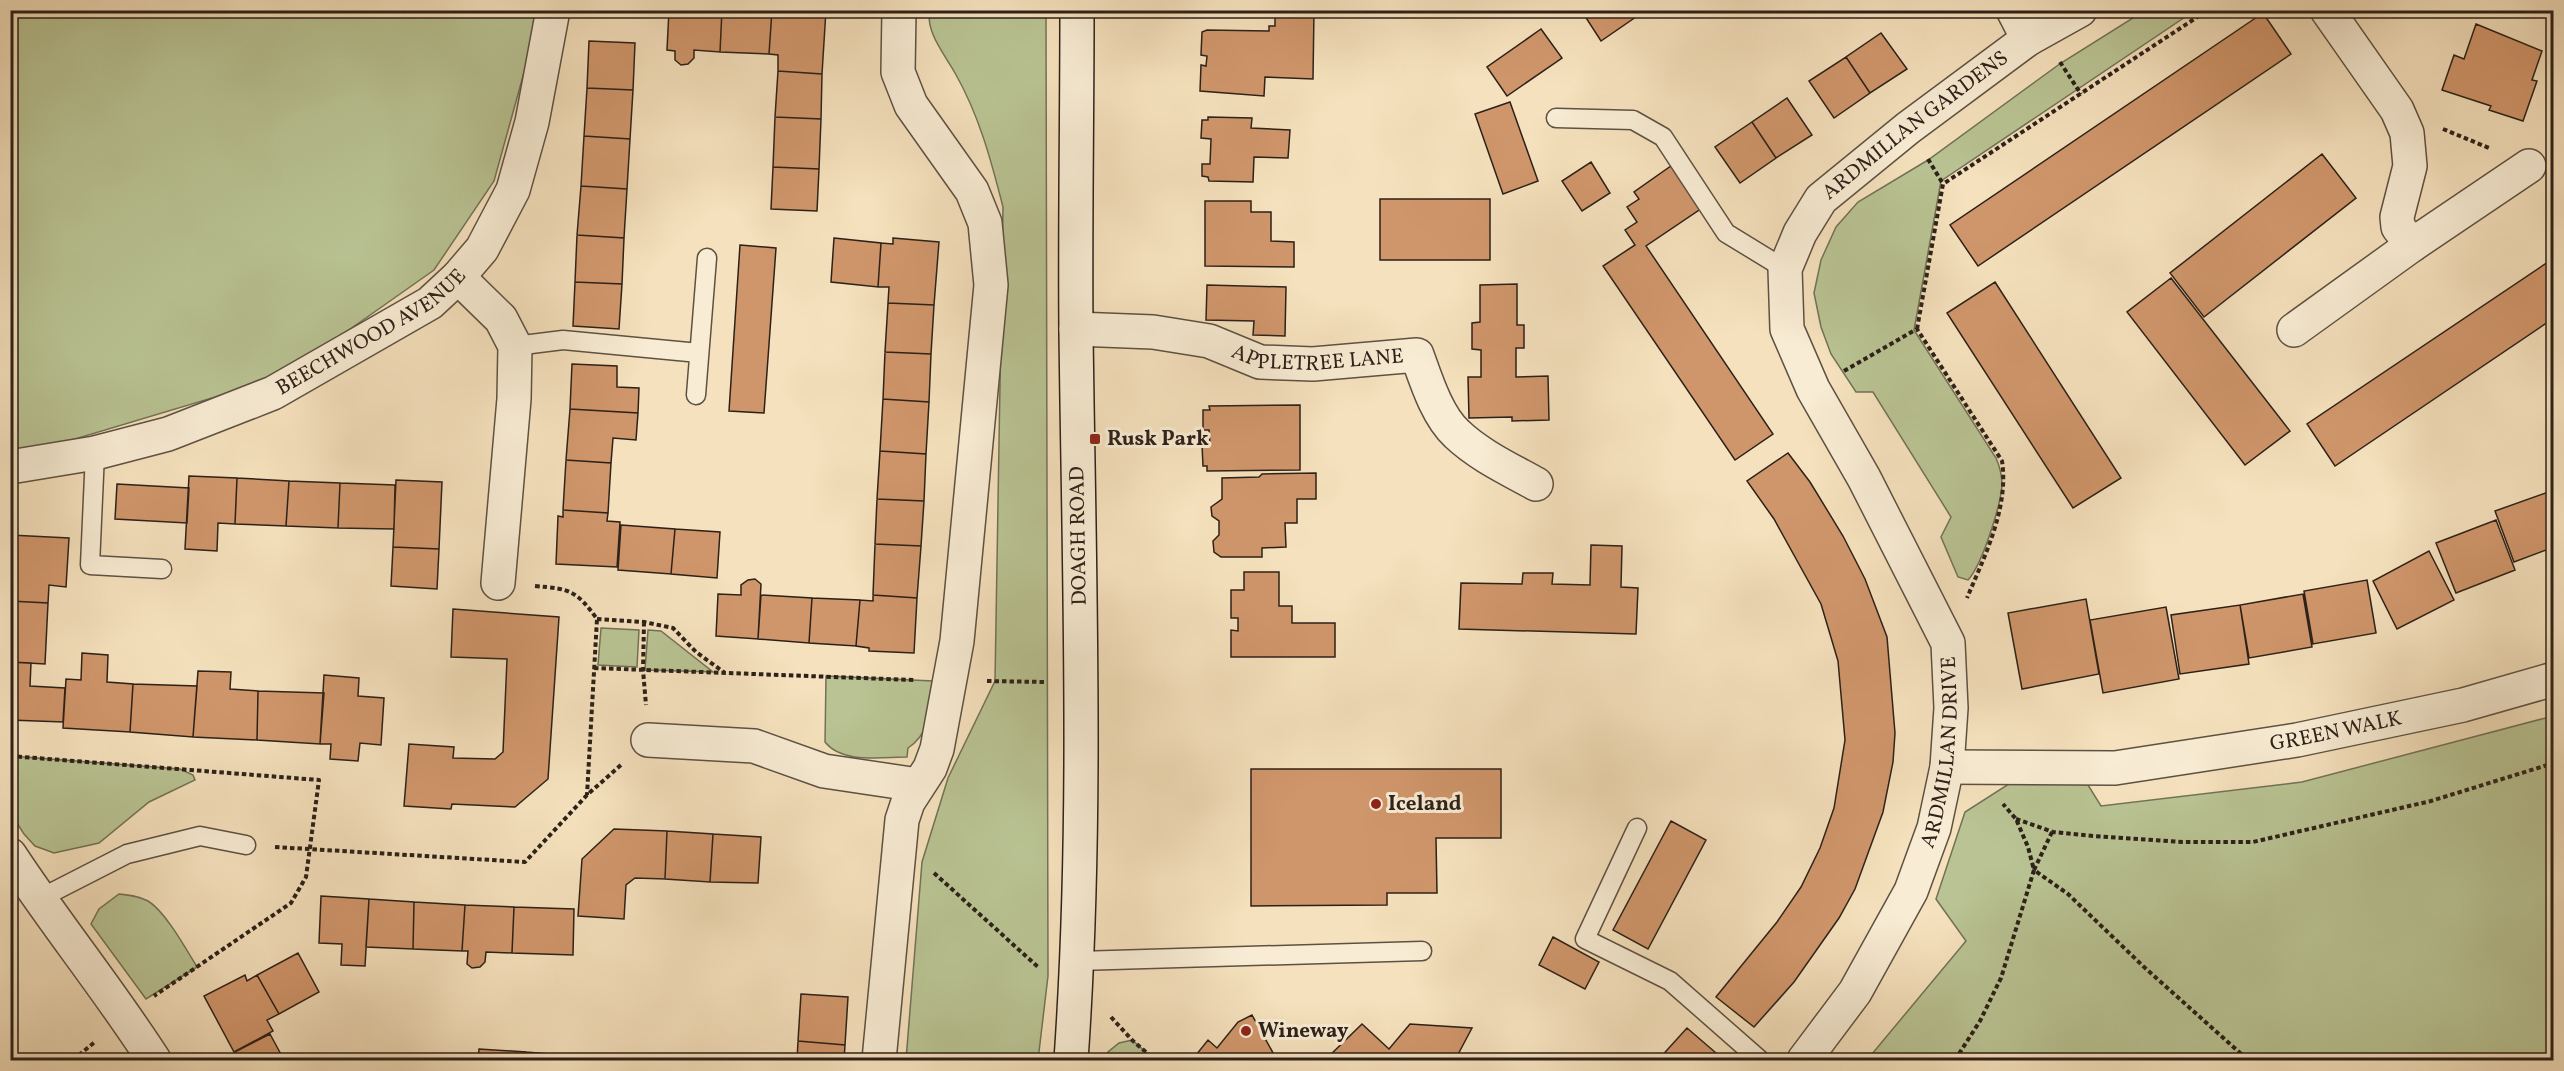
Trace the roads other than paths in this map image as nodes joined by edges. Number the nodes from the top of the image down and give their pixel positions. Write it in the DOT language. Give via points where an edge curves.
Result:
graph roads {
  1 [pos="553,10"];
  2 [pos="899,10"];
  3 [pos="1077,10"];
  4 [pos="2013,10"];
  5 [pos="2080,10"];
  6 [pos="2327,10"];
  7 [pos="2028,39"];
  8 [pos="1556,118"];
  9 [pos="2529,166"];
  10 [pos="2412,245"];
  11 [pos="707,258"];
  12 [pos="1785,269"];
  13 [pos="458,277"];
  14 [pos="1076,329"];
  15 [pos="2294,330"];
  16 [pos="515,346"];
  17 [pos="699,353"];
  18 [pos="696,395"];
  19 [pos="95,453"];
  20 [pos="10,467"];
  21 [pos="1536,484"];
  22 [pos="162,569"];
  23 [pos="498,583"];
  24 [pos="2553,679"];
  25 [pos="648,740"];
  26 [pos="1960,767"];
  27 [pos="918,785"];
  28 [pos="1637,828"];
  29 [pos="246,846"];
  30 [pos="10,855"];
  31 [pos="39,899"];
  32 [pos="1422,951"];
  33 [pos="1078,969"];
  34 [pos="154,1060"];
  35 [pos="879,1060"];
  36 [pos="1071,1060"];
  37 [pos="1760,1060"];
  38 [pos="1803,1060"];
  1 -- 13 [label="street, BEECHWOOD AVENUE" via="532,122 513,190 482,249"];
  2 -- 27 [label="street" via="898,72 911,105 972,191 985,223 991,285 957,641 938,749"];
  3 -- 14 [label="street, DOAGH ROAD"];
  4 -- 7 [label="street"];
  5 -- 7 [label="street, ARDMILLAN GARDENS"];
  6 -- 10 [label="street" via="2397,110 2407,133 2409,175 2397,217 2398,227"];
  7 -- 12 [label="street, ARDMILLAN GARDENS" via="1821,199 1800,233"];
  8 -- 12 [label="lane" via="1633,120 1663,137 1726,233"];
  9 -- 10 [label="street"];
  10 -- 15 [label="street"];
  11 -- 17 [label="lane"];
  12 -- 26 [label="street, ARDMILLAN DRIVE" via="1787,329 1809,379 1948,643 1951,708"];
  13 -- 16 [label="street" via="501,319"];
  13 -- 19 [label="street, BEECHWOOD AVENUE" via="429,303 273,393 168,434"];
  14 -- 21 [label="street, APPLETREE LANE" via="1153,332 1209,341 1260,362 1313,364 1416,355 1433,398 1455,433"];
  14 -- 33 [label="street, DOAGH ROAD" via="1081,682"];
  16 -- 17 [label="lane" via="562,340"];
  16 -- 23 [label="street"];
  17 -- 18 [label="lane"];
  19 -- 20 [label="street, BEECHWOOD AVENUE"];
  19 -- 22 [label="lane" via="90,565"];
  24 -- 26 [label="street, GREEN WALK" via="2463,705 2297,740 2115,768"];
  25 -- 27 [label="street" via="754,746 824,771"];
  26 -- 38 [label="street, ARDMILLAN DRIVE" via="1911,891 1856,992"];
  27 -- 35 [label="street" via="905,811 900,843"];
  28 -- 37 [label="lane" via="1585,939 1670,981"];
  29 -- 31 [label="lane" via="200,836 127,854"];
  30 -- 31 [label="street"];
  31 -- 34 [label="street"];
  32 -- 33 [label="lane"];
  33 -- 36 [label="street, DOAGH ROAD"];
}
